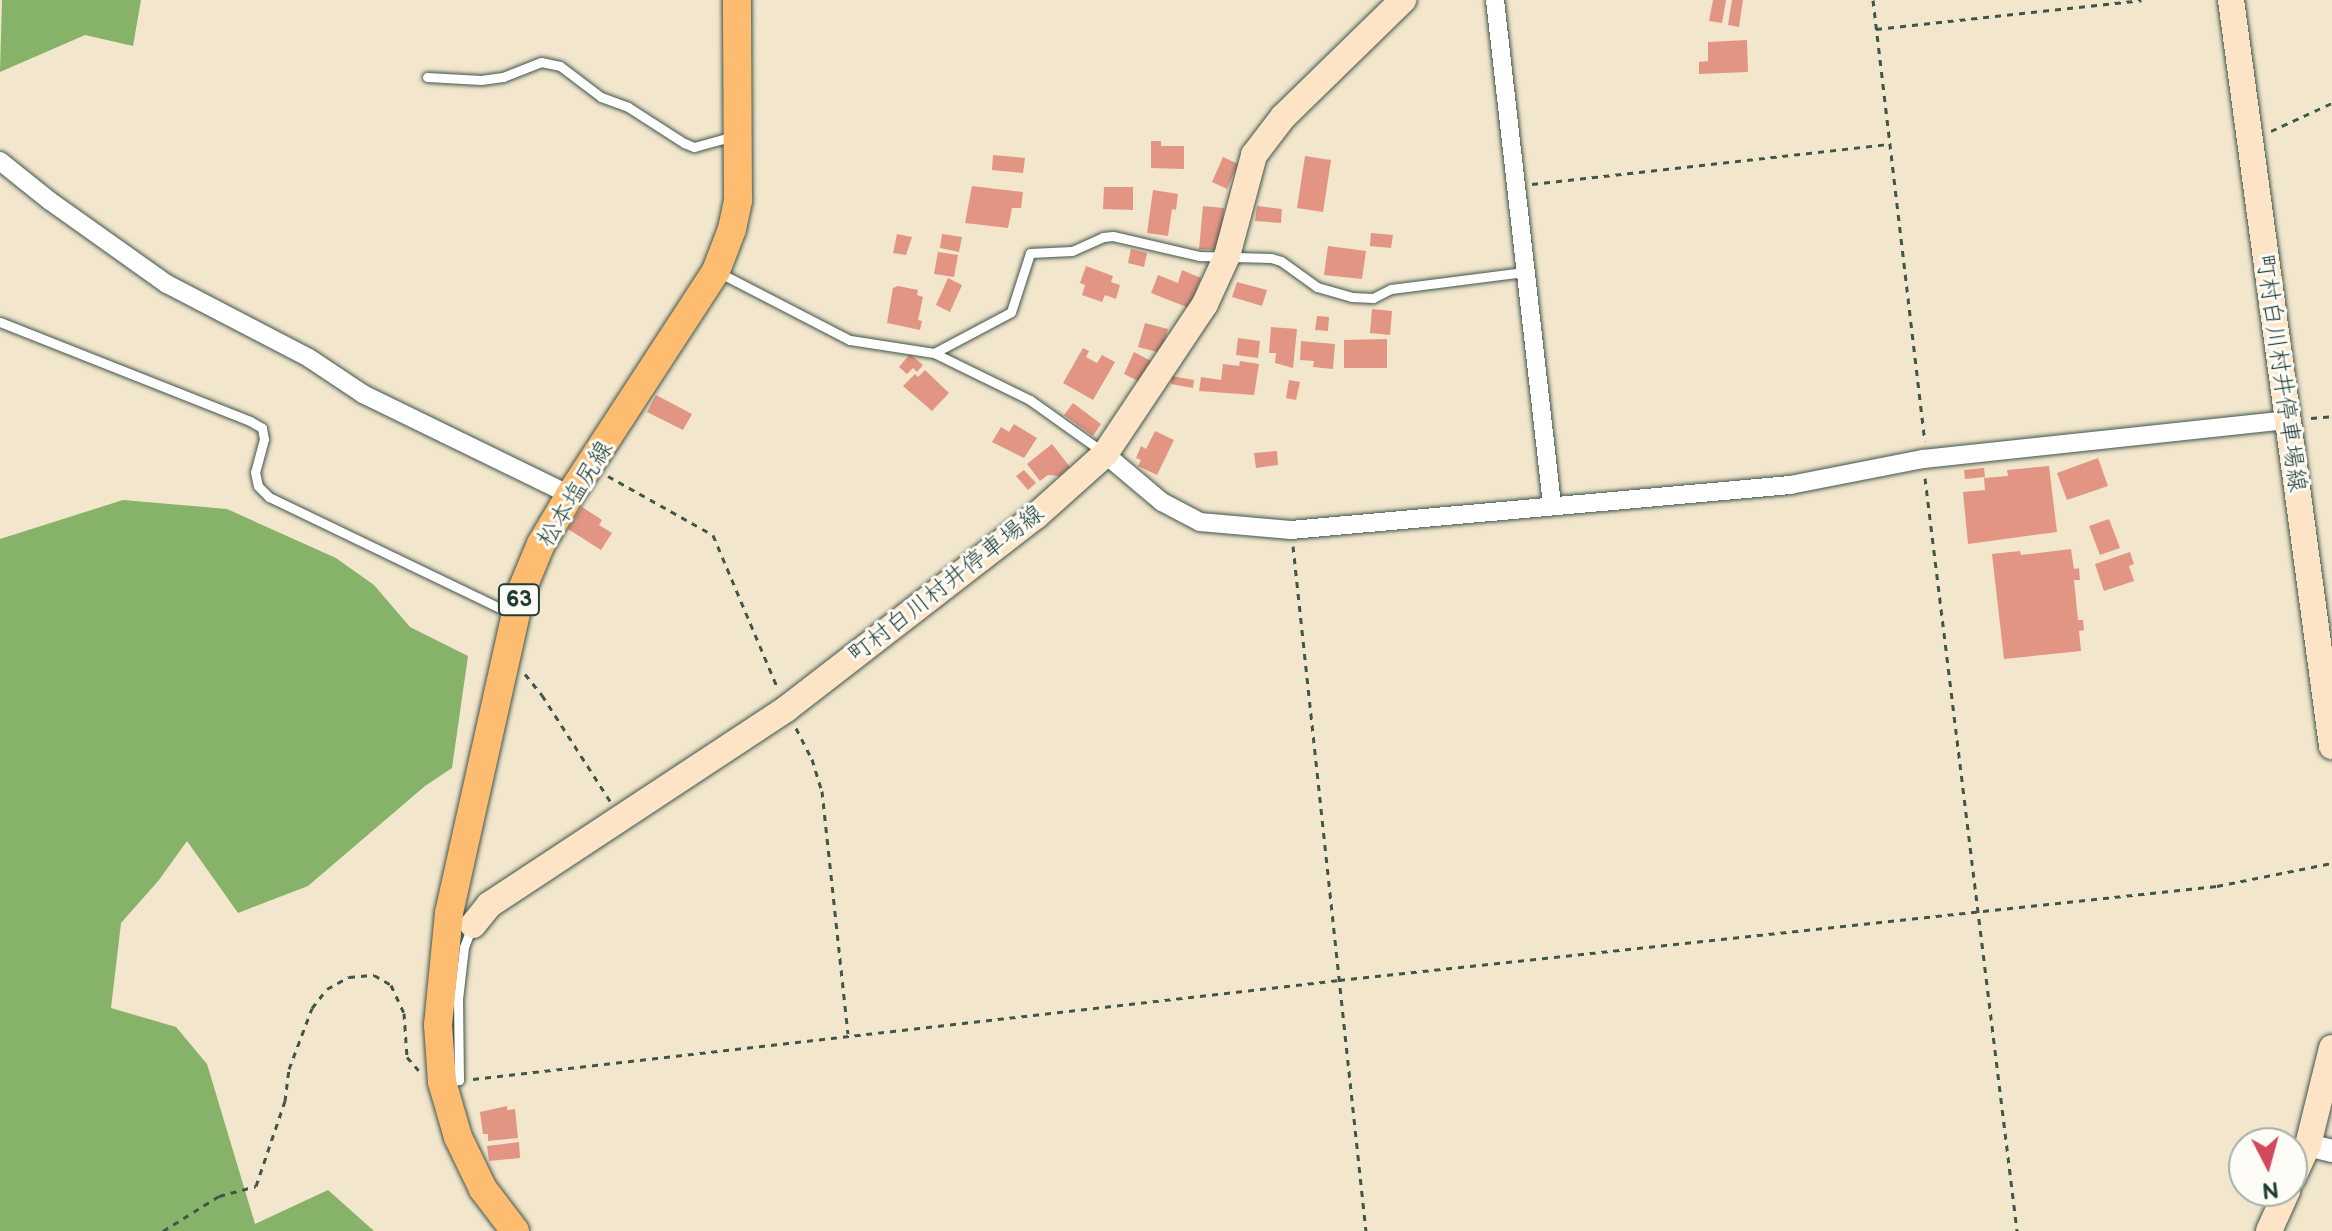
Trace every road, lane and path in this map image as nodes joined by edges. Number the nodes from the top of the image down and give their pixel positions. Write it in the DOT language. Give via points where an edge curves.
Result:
graph roads {
  1 [pos="737,0"];
  2 [pos="1403,0"];
  3 [pos="1495,0"];
  4 [pos="1873,0"];
  5 [pos="2141,0"];
  6 [pos="2231,0"];
  7 [pos="1876,29"];
  8 [pos="427,77"];
  9 [pos="2332,103"];
  10 [pos="737,135"];
  11 [pos="2249,140"];
  12 [pos="1890,144"];
  13 [pos="0,161"];
  14 [pos="1516,186"];
  15 [pos="1227,256"];
  16 [pos="716,271"];
  17 [pos="1524,272"];
  18 [pos="0,322"];
  19 [pos="934,353"];
  20 [pos="2287,420"];
  21 [pos="1105,454"];
  22 [pos="1925,458"];
  23 [pos="590,466"];
  24 [pos="570,495"];
  25 [pos="1552,504"];
  26 [pos="1291,530"];
  27 [pos="515,615"];
  28 [pos="505,651"];
  29 [pos="786,709"];
  30 [pos="2332,746"];
  31 [pos="620,818"];
  32 [pos="2332,863"];
  33 [pos="1980,911"];
  34 [pos="473,925"];
  35 [pos="1339,980"];
  36 [pos="848,1036"];
  37 [pos="2332,1048"];
  38 [pos="451,1081"];
  39 [pos="2320,1148"];
  40 [pos="2280,1207"];
  41 [pos="163,1231"];
  42 [pos="515,1231"];
  43 [pos="1366,1231"];
  44 [pos="2017,1231"];
  45 [pos="2269,1231"];
  1 -- 10 [label="main road, 松本塩尻線 / 63"];
  2 -- 15 [label="main road, 町村白川村井停車場線" via="1283,117 1254,155"];
  3 -- 14 [label="street"];
  4 -- 7 [label="path"];
  5 -- 7 [label="path"];
  6 -- 11 [label="main road, 町村白川村井停車場線"];
  7 -- 12 [label="path"];
  8 -- 10 [label="lane" via="481,80 541,62 560,66 601,97 694,147"];
  9 -- 11 [label="path"];
  10 -- 16 [label="main road, 松本塩尻線 / 63" via="738,200"];
  11 -- 20 [label="main road, 町村白川村井停車場線"];
  12 -- 14 [label="path"];
  12 -- 22 [label="path"];
  13 -- 24 [label="street" via="167,284 309,358 363,394"];
  14 -- 17 [label="street"];
  15 -- 17 [label="lane" via="1281,261 1317,287 1363,298 1391,289"];
  15 -- 19 [label="lane" via="1199,256 1113,236 1072,251 1030,253 1011,312"];
  15 -- 21 [label="main road, 町村白川村井停車場線" via="1205,304"];
  16 -- 19 [label="lane" via="850,340"];
  16 -- 23 [label="main road, 松本塩尻線 / 63"];
  17 -- 25 [label="street"];
  18 -- 27 [label="lane" via="250,421 262,428 255,472 258,486 269,497"];
  19 -- 21 [label="lane" via="1030,400"];
  20 -- 22 [label="street"];
  20 -- 30 [label="main road, 町村白川村井停車場線"];
  21 -- 26 [label="street" via="1162,502 1200,522"];
  21 -- 29 [label="main road, 町村白川村井停車場線" via="1036,516"];
  22 -- 25 [label="street" via="1790,485"];
  22 -- 33 [label="path" via="1950,701"];
  23 -- 24 [label="main road, 松本塩尻線 / 63"];
  23 -- 29 [label="path" via="713,535"];
  24 -- 27 [label="main road, 松本塩尻線 / 63" via="541,544"];
  25 -- 26 [label="street"];
  26 -- 35 [label="path"];
  27 -- 28 [label="main road, 松本塩尻線 / 63"];
  28 -- 31 [label="path" via="542,695"];
  28 -- 38 [label="main road, 松本塩尻線 / 63" via="443,945 438,1025"];
  29 -- 31 [label="main road, 町村白川村井停車場線"];
  29 -- 36 [label="path" via="822,791"];
  31 -- 34 [label="main road, 町村白川村井停車場線" via="489,905"];
  32 -- 33 [label="path" via="2217,886"];
  33 -- 35 [label="path"];
  33 -- 44 [label="path"];
  34 -- 38 [label="lane, 町村白川村井停車場線" via="464,947"];
  35 -- 36 [label="path"];
  35 -- 43 [label="path"];
  36 -- 38 [label="path"];
  37 -- 39 [label="main road"];
  38 -- 41 [label="path" via="415,1070 407,1057 404,1013 391,985 374,975 349,977 327,989 312,1008 256,1186 219,1196"];
  38 -- 42 [label="main road, 松本塩尻線 / 63" via="464,1150 483,1189"];
  40 -- 45 [label="main road"];
}
